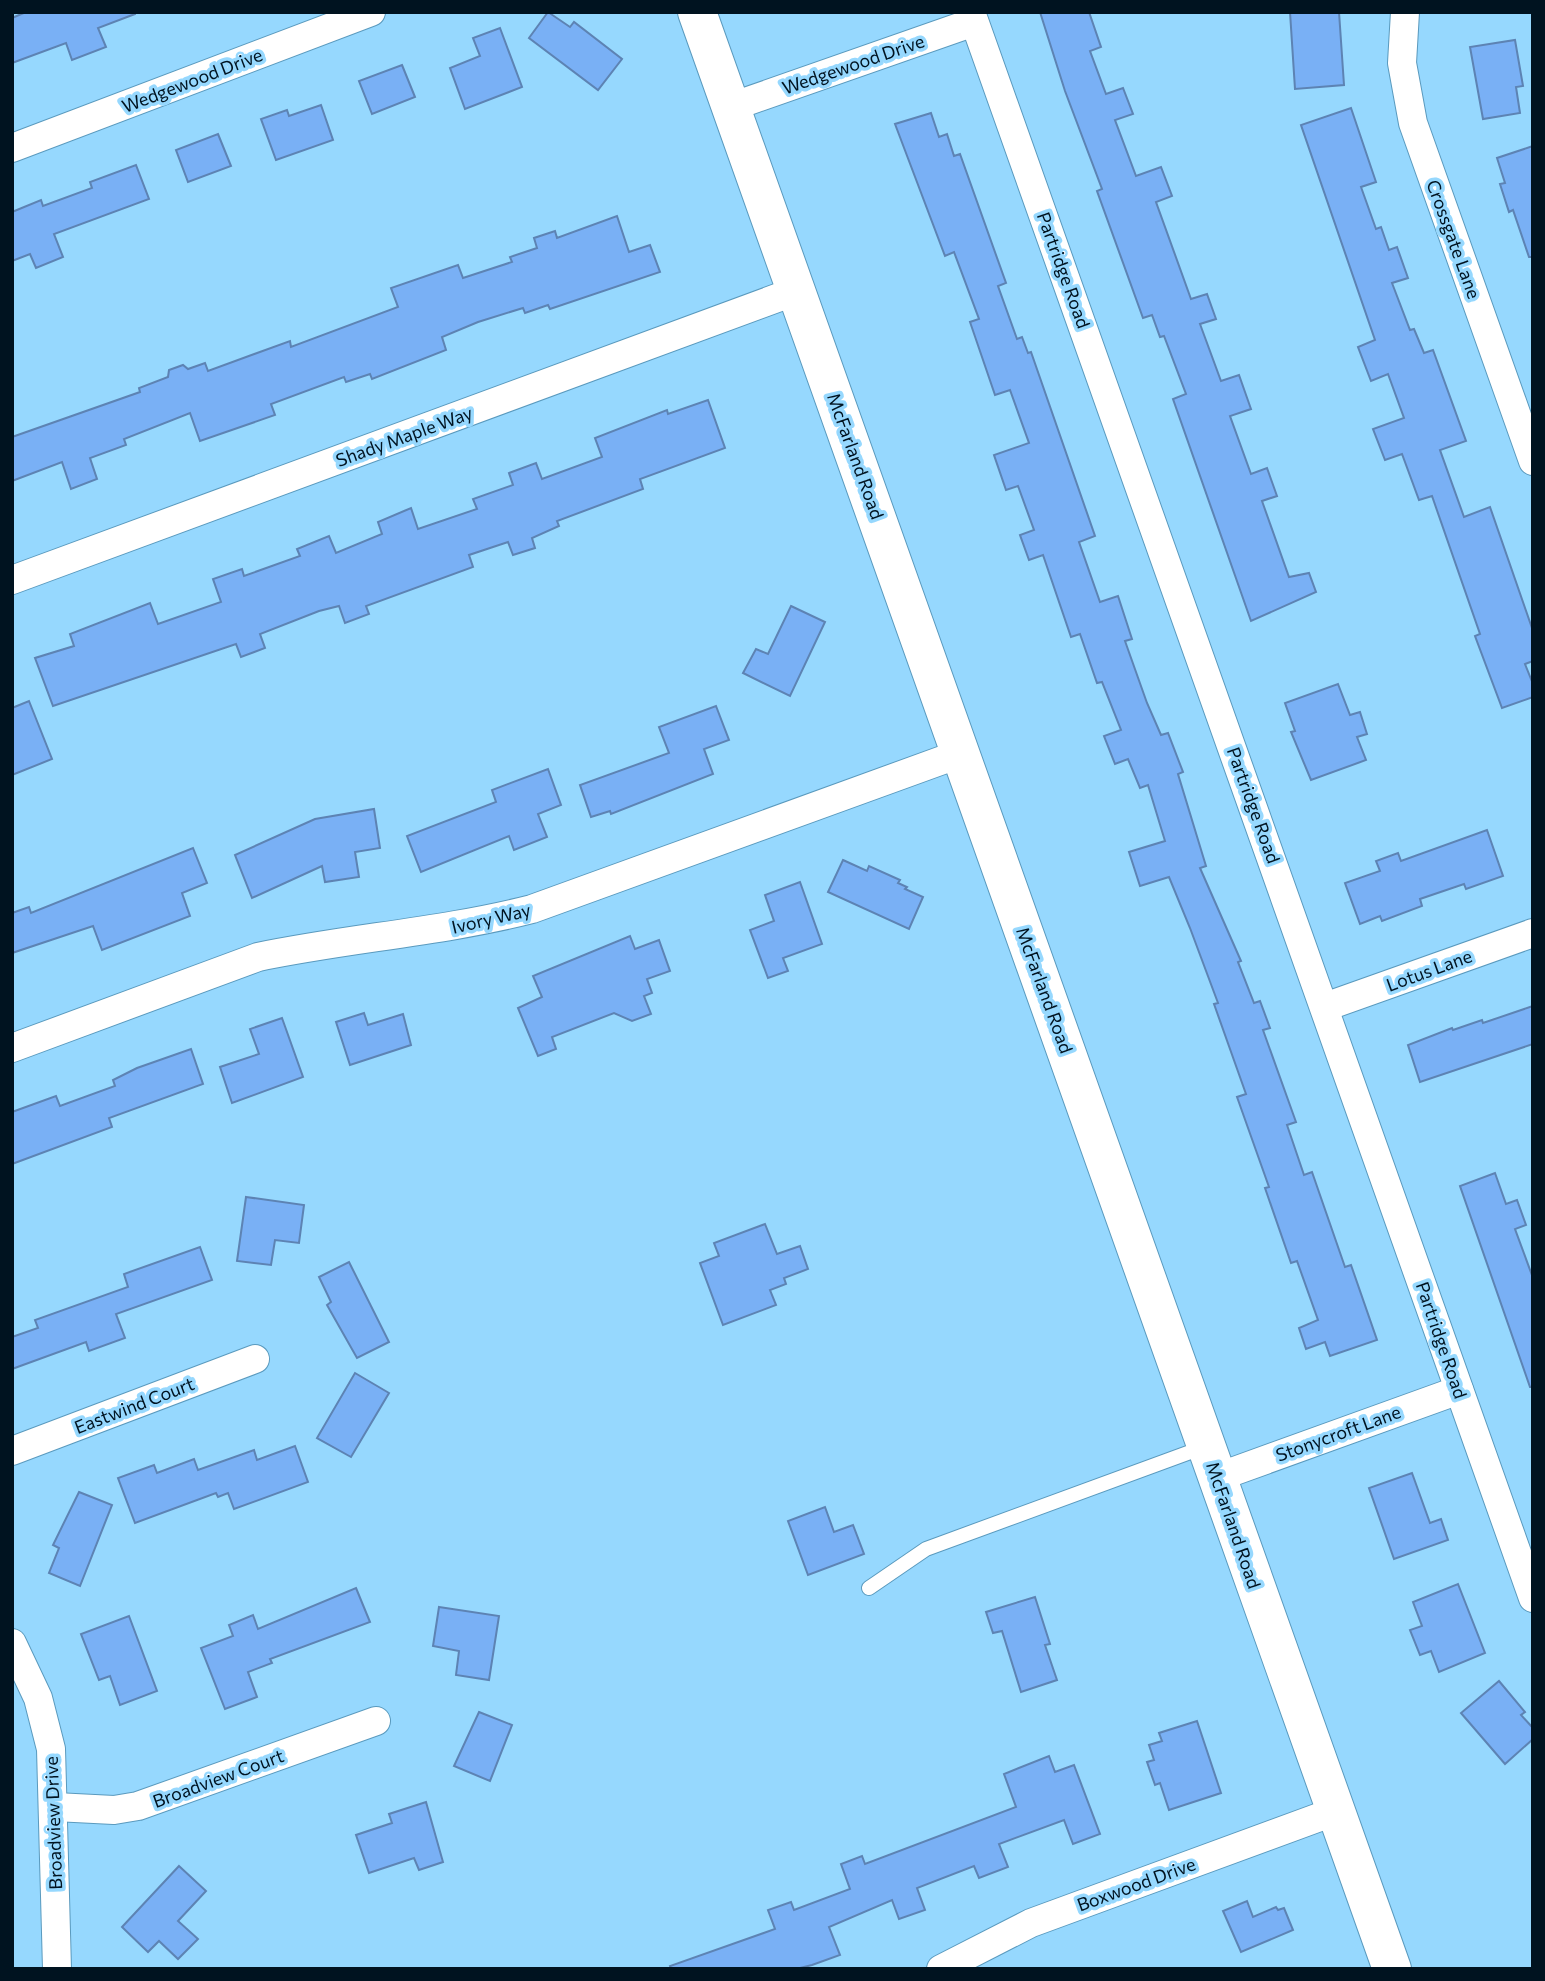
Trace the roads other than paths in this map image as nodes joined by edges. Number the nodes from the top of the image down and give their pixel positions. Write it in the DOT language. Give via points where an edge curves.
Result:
graph roads {
  1 [pos="372,12"];
  2 [pos="697,12"];
  3 [pos="1405,12"];
  4 [pos="973,17"];
  5 [pos="731,107"];
  6 [pos="12,148"];
  7 [pos="796,291"];
  8 [pos="1533,461"];
  9 [pos="12,580"];
  10 [pos="962,754"];
  11 [pos="1533,933"];
  12 [pos="1325,1007"];
  13 [pos="12,1048"];
  14 [pos="255,1359"];
  15 [pos="1459,1390"];
  16 [pos="12,1451"];
  17 [pos="1212,1461"];
  18 [pos="869,1588"];
  19 [pos="1533,1598"];
  20 [pos="12,1643"];
  21 [pos="376,1721"];
  22 [pos="55,1807"];
  23 [pos="1336,1811"];
  24 [pos="57,1969"];
  25 [pos="941,1969"];
  26 [pos="1392,1969"];
  1 -- 6 [label="street, Wedgewood Drive"];
  2 -- 5 [label="street, McFarland Road"];
  3 -- 8 [label="street, Crossgate Lane" via="1403,76 1413,123"];
  4 -- 5 [label="street, Wedgewood Drive"];
  4 -- 12 [label="street, Partridge Road"];
  5 -- 7 [label="street, McFarland Road"];
  7 -- 9 [label="street, Shady Maple Way"];
  7 -- 10 [label="street, McFarland Road"];
  10 -- 13 [label="street, Ivory Way" via="532,909 482,922 251,958"];
  10 -- 17 [label="street, McFarland Road"];
  11 -- 12 [label="street, Lotus Lane"];
  12 -- 15 [label="street, Partridge Road"];
  14 -- 16 [label="street, Eastwind Court"];
  15 -- 17 [label="street, Stonycroft Lane"];
  15 -- 19 [label="street, Partridge Road"];
  17 -- 18 [label="lane" via="926,1549"];
  17 -- 23 [label="street, McFarland Road"];
  20 -- 22 [label="street, Broadview Drive" via="46,1723"];
  21 -- 22 [label="street, Broadview Court" via="138,1807"];
  22 -- 24 [label="street, Broadview Drive"];
  23 -- 25 [label="street, Boxwood Drive" via="1031,1923"];
  23 -- 26 [label="street, McFarland Road"];
}
